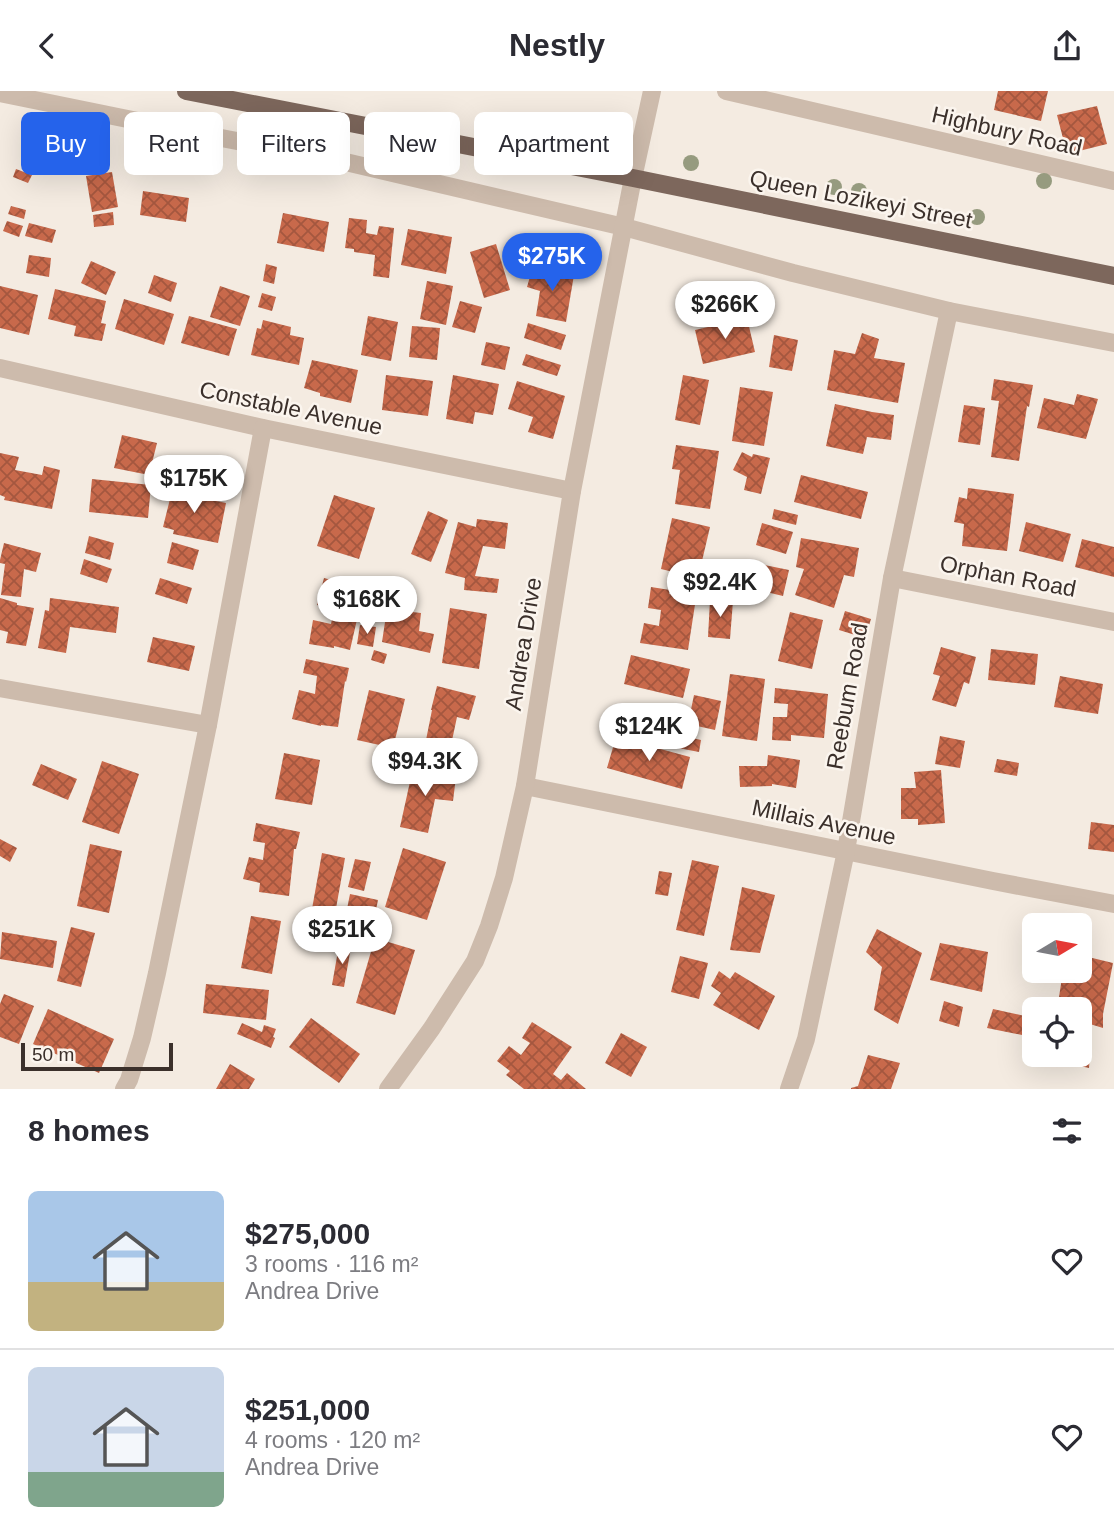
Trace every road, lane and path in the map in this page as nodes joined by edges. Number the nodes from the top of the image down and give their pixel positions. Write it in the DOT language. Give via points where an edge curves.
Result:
graph roads {
  1 [pos="186,91"];
  2 [pos="652,91"];
  3 [pos="726,91"];
  4 [pos="0,93"];
  5 [pos="633,178"];
  6 [pos="1114,181"];
  7 [pos="624,227"];
  8 [pos="1114,275"];
  9 [pos="949,311"];
  10 [pos="1114,343"];
  11 [pos="0,368"];
  12 [pos="263,428"];
  13 [pos="572,491"];
  14 [pos="892,578"];
  15 [pos="1114,622"];
  16 [pos="0,688"];
  17 [pos="208,725"];
  18 [pos="525,786"];
  19 [pos="846,851"];
  20 [pos="1114,904"];
  21 [pos="124,1089"];
  22 [pos="388,1089"];
  23 [pos="789,1089"];
  1 -- 5 [label="main road, Queen Lozikeyi Street"];
  2 -- 5 [label="street, Andrea Drive"];
  3 -- 6 [label="street, Highbury Road"];
  4 -- 7 [label="street" via="337,160"];
  5 -- 7 [label="street, Andrea Drive"];
  5 -- 8 [label="main road, Queen Lozikeyi Street"];
  7 -- 9 [label="street"];
  7 -- 13 [label="street, Andrea Drive"];
  9 -- 10 [label="street"];
  9 -- 14 [label="street, Reebum Road"];
  11 -- 12 [label="street, Constable Avenue"];
  12 -- 13 [label="street, Constable Avenue"];
  12 -- 17 [label="street"];
  13 -- 18 [label="street, Andrea Drive"];
  14 -- 15 [label="street, Orphan Road"];
  14 -- 19 [label="street, Reebum Road"];
  16 -- 17 [label="street"];
  17 -- 21 [label="street" via="142,1038"];
  18 -- 19 [label="street, Millais Avenue"];
  18 -- 22 [label="street, Andrea Drive" via="504,879 475,961"];
  19 -- 20 [label="street, Millais Avenue"];
  19 -- 23 [label="street, Reebum Road" via="806,1039"];
}
